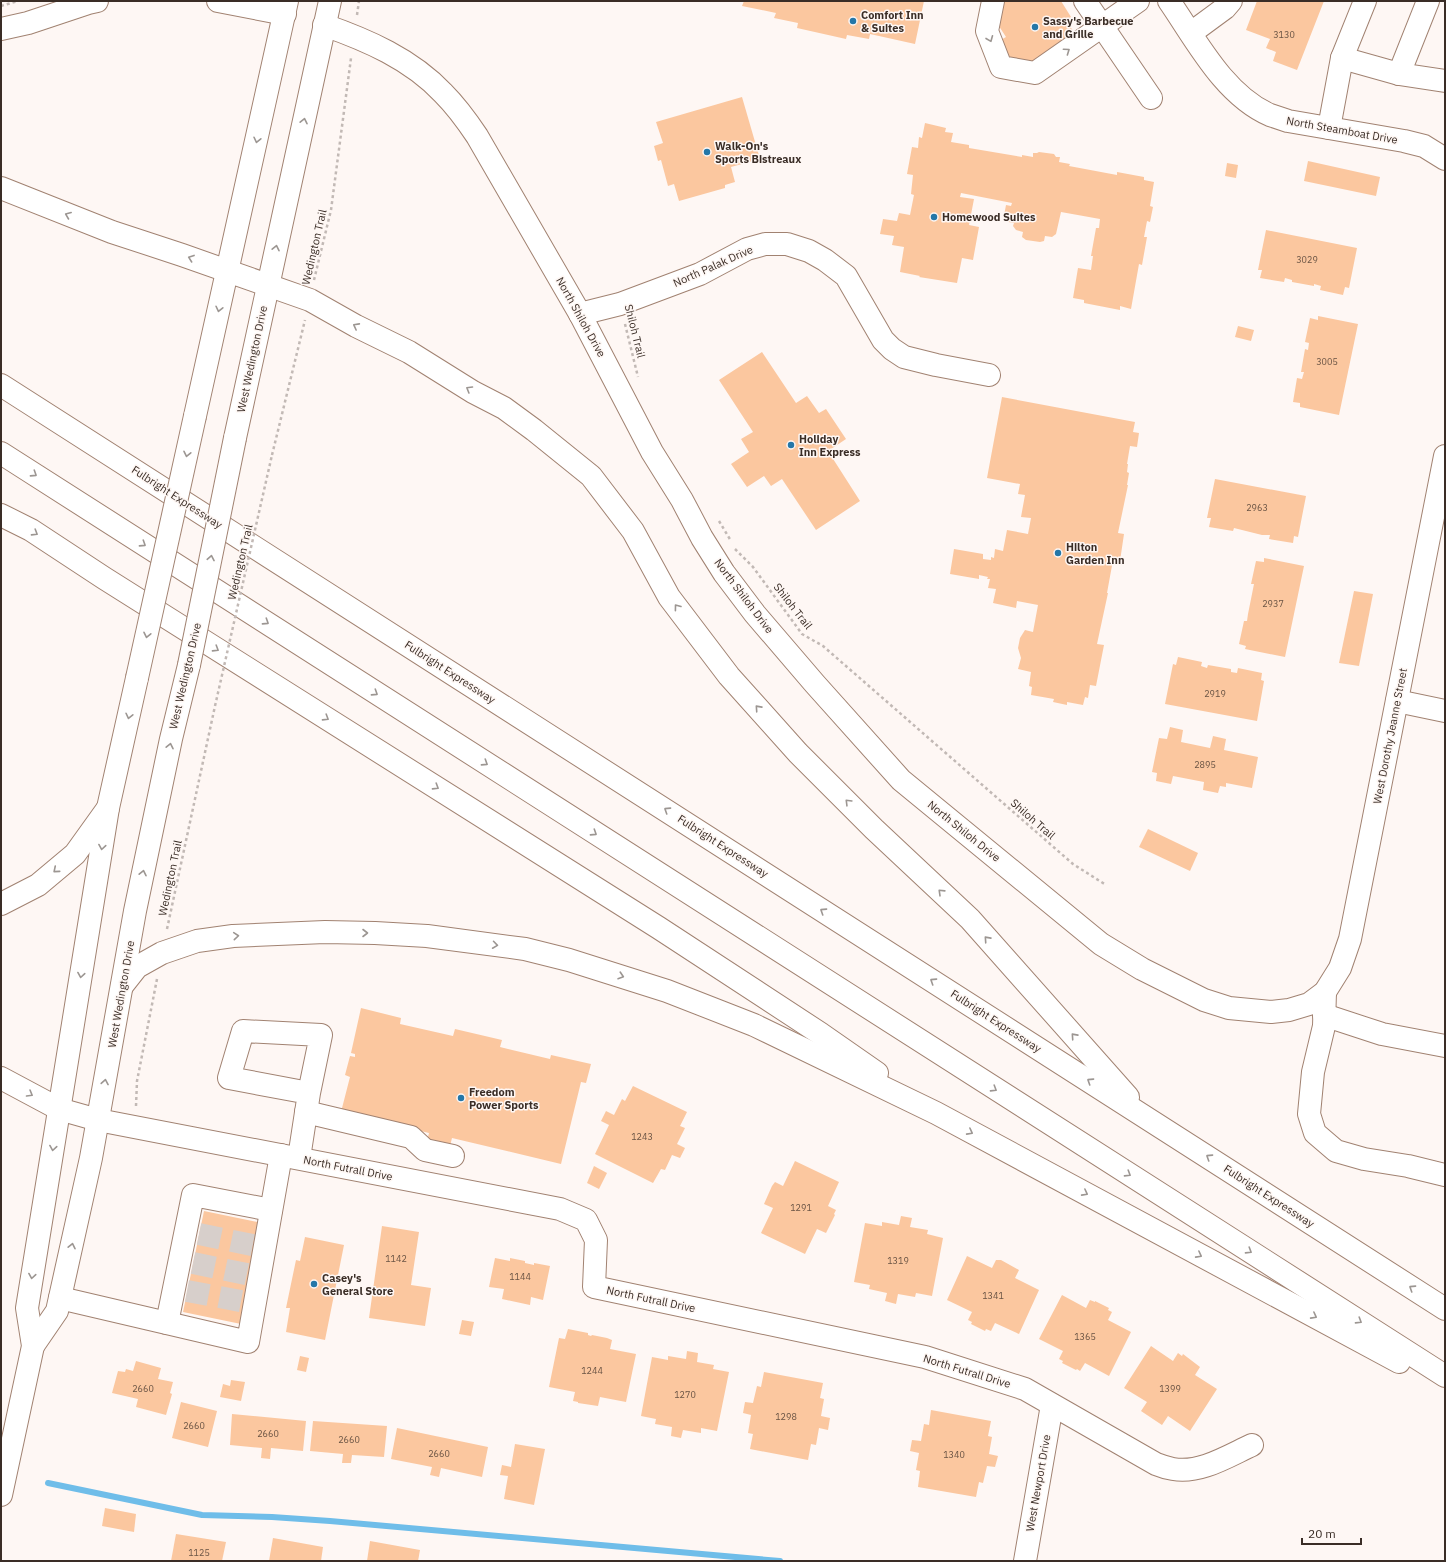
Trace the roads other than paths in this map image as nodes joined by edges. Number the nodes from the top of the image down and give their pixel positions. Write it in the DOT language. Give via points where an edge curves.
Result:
graph roads {
  1 [pos="97,1"];
  2 [pos="218,1"];
  3 [pos="330,1"];
  4 [pos="993,1"];
  5 [pos="1085,1"];
  6 [pos="1138,1"];
  7 [pos="1169,1"];
  8 [pos="1231,1"];
  9 [pos="1365,1"];
  10 [pos="1428,1"];
  11 [pos="286,8"];
  12 [pos="324,25"];
  13 [pos="1102,26"];
  14 [pos="1,29"];
  15 [pos="1191,33"];
  16 [pos="1342,58"];
  17 [pos="1399,74"];
  18 [pos="1445,81"];
  19 [pos="1151,98"];
  20 [pos="1329,128"];
  21 [pos="1445,159"];
  22 [pos="1,188"];
  23 [pos="228,271"];
  24 [pos="268,286"];
  25 [pos="580,314"];
  26 [pos="989,375"];
  27 [pos="1,385"];
  28 [pos="1,453"];
  29 [pos="1445,456"];
  30 [pos="1,515"];
  31 [pos="1397,701"];
  32 [pos="1445,711"];
  33 [pos="108,808"];
  34 [pos="1,904"];
  35 [pos="122,986"];
  36 [pos="1319,1004"];
  37 [pos="1445,1046"];
  38 [pos="1,1078"];
  39 [pos="59,1109"];
  40 [pos="936,1113"];
  41 [pos="1146,1117"];
  42 [pos="98,1120"];
  43 [pos="453,1156"];
  44 [pos="290,1157"];
  45 [pos="1445,1175"];
  46 [pos="271,1210"];
  47 [pos="60,1298"];
  48 [pos="1445,1309"];
  49 [pos="168,1323"];
  50 [pos="33,1346"];
  51 [pos="1445,1376"];
  52 [pos="1445,1387"];
  53 [pos="1052,1405"];
  54 [pos="1252,1445"];
  55 [pos="1,1495"];
  56 [pos="1025,1561"];
  1 -- 14 [label="main road"];
  2 -- 11 [label="main road"];
  3 -- 12 [label="main road, West Wedington Drive"];
  4 -- 13 [label="main road, one-way" via="987,31 1001,67 1034,73"];
  5 -- 13 [label="main road"];
  6 -- 13 [label="main road"];
  7 -- 15 [label="main road, North Steamboat Drive"];
  8 -- 15 [label="main road"];
  9 -- 16 [label="main road"];
  10 -- 17 [label="main road"];
  11 -- 23 [label="main road, West Wedington Drive, one-way"];
  24 -- 12 [label="main road, West Wedington Drive, one-way"];
  12 -- 25 [label="main road, North Shiloh Drive" via="392,54 443,92 477,136"];
  13 -- 19 [label="main road"];
  15 -- 20 [label="main road, North Steamboat Drive" via="1223,79 1255,106 1288,121"];
  16 -- 17 [label="main road"];
  16 -- 20 [label="main road"];
  17 -- 18 [label="main road"];
  20 -- 21 [label="main road, North Steamboat Drive" via="1424,146"];
  23 -- 22 [label="main road, one-way" via="112,232"];
  23 -- 24 [label="main road"];
  23 -- 33 [label="main road, West Wedington Drive, one-way, bridge"];
  35 -- 24 [label="main road, West Wedington Drive, one-way, bridge" via="135,911"];
  41 -- 24 [label="main road, one-way" via="970,919 798,753 729,676 669,597 633,531 591,476 504,408 409,352 310,300"];
  25 -- 26 [label="main road, North Palak Drive" via="620,304 700,274 747,249 765,244 787,244 809,251 846,276 883,340 892,349 904,356 936,365"];
  25 -- 36 [label="main road, North Shiloh Drive" via="652,452 724,573 755,614 901,780 1102,944 1142,969 1204,1000 1229,1008 1271,1012"];
  41 -- 27 [label="main road, Fulbright Expressway, one-way"];
  28 -- 51 [label="main road, one-way"];
  29 -- 31 [label="main road, West Dorothy Jeanne Street"];
  30 -- 40 [label="main road, one-way" via="31,530 659,928"];
  31 -- 32 [label="main road"];
  31 -- 36 [label="main road, West Dorothy Jeanne Street" via="1350,939 1340,968"];
  33 -- 34 [label="main road, one-way" via="75,854 38,885"];
  33 -- 39 [label="main road, West Wedington Drive, one-way"];
  35 -- 40 [label="main road, one-way" via="137,967 162,952 197,941 233,936 325,932 376,933 427,936 525,949 667,991 754,1025"];
  42 -- 35 [label="main road, West Wedington Drive, one-way"];
  36 -- 37 [label="main road" via="1382,1034"];
  36 -- 45 [label="main road" via="1324,1026 1313,1072 1309,1114 1315,1133 1336,1151"];
  38 -- 39 [label="main road, North Futrall Drive, one-way"];
  39 -- 42 [label="main road, North Futrall Drive"];
  39 -- 50 [label="main road, West Wedington Drive, one-way" via="27,1308"];
  40 -- 52 [label="main road, one-way"];
  48 -- 41 [label="main road, Fulbright Expressway, one-way"];
  42 -- 44 [label="main road, North Futrall Drive"];
  47 -- 42 [label="main road, West Wedington Drive, one-way"];
  43 -- 44 [label="main road" via="425,1150 411,1137 307,1103"];
  44 -- 46 [label="main road"];
  44 -- 53 [label="main road, North Futrall Drive" via="560,1209 586,1220 596,1240 594,1287 924,1357 1025,1389"];
  46 -- 49 [label="main road" via="193,1195 192,1233 181,1290"];
  46 -- 49 [label="main road" via="250,1303 248,1342"];
  47 -- 49 [label="main road"];
  47 -- 50 [label="main road, West Wedington Drive" via="57,1312"];
  50 -- 55 [label="main road, West Wedington Drive"];
  53 -- 54 [label="main road, North Futrall Drive" via="1156,1464 1174,1470 1194,1469"];
  53 -- 56 [label="main road, West Newport Drive"];
}
